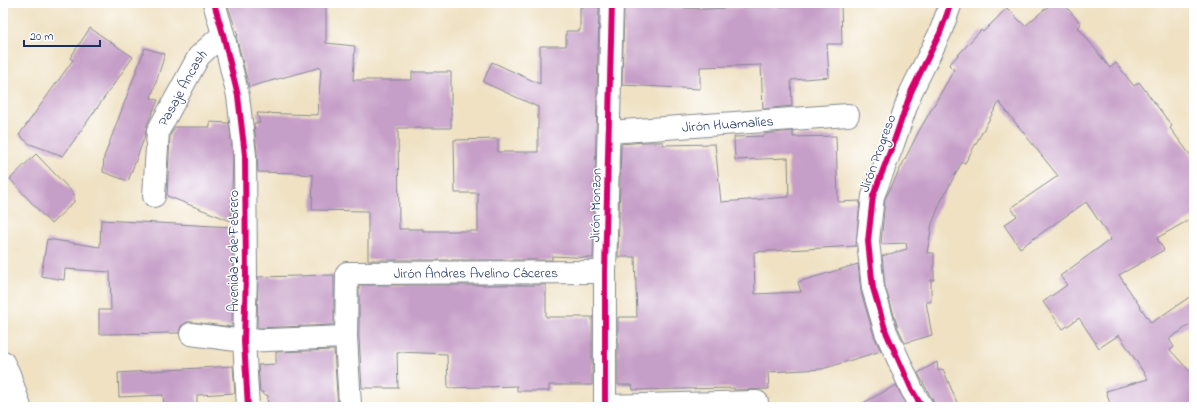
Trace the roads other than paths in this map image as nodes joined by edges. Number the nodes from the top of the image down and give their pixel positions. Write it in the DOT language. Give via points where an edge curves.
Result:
graph roads {
  1 [pos="214,3"];
  2 [pos="612,3"];
  3 [pos="951,3"];
  4 [pos="224,34"];
  5 [pos="848,115"];
  6 [pos="609,132"];
  7 [pos="154,196"];
  8 [pos="605,272"];
  9 [pos="191,334"];
  10 [pos="346,337"];
  11 [pos="244,341"];
  12 [pos="3,362"];
  13 [pos="757,402"];
  14 [pos="350,405"];
  15 [pos="605,406"];
  16 [pos="20,407"];
  17 [pos="248,407"];
  18 [pos="922,407"];
  1 -- 4 [label="street, Avenida 2 de Febrero"];
  2 -- 6 [label="street, Jirón Monzon"];
  3 -- 18 [label="street, Jirón Progreso" via="940,33 911,92 873,196 868,241 873,288 886,332"];
  4 -- 7 [label="street, Pasaje Áncash" via="199,56 158,131"];
  4 -- 11 [label="street, Avenida 2 de Febrero" via="238,96 245,155"];
  5 -- 6 [label="street, Jirón Huamalíes"];
  6 -- 8 [label="street, Jirón Monzon"];
  8 -- 10 [label="street, Jirón Ándres Avelino Cáceres" via="347,273"];
  8 -- 15 [label="street, Jirón Monzon"];
  9 -- 11 [label="street"];
  10 -- 11 [label="street"];
  10 -- 14 [label="street"];
  11 -- 17 [label="street, Avenida 2 de Febrero"];
  12 -- 16 [label="street"];
  13 -- 15 [label="street"];
}
